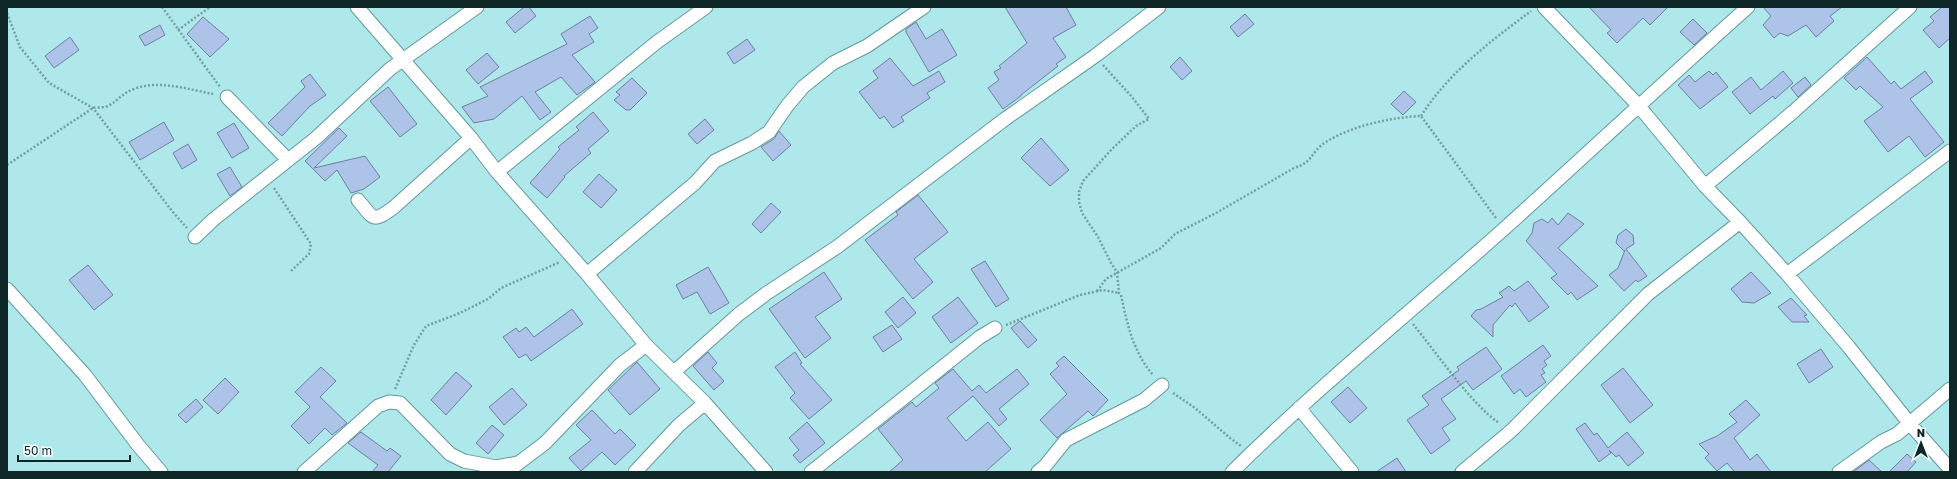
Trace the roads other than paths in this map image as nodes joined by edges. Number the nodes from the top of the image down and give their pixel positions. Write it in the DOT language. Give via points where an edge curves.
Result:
graph roads {
  1 [pos="357,7"];
  2 [pos="477,7"];
  3 [pos="706,7"];
  4 [pos="924,7"];
  5 [pos="1159,7"];
  6 [pos="1544,7"];
  7 [pos="1748,7"];
  8 [pos="1910,7"];
  9 [pos="403,61"];
  10 [pos="227,97"];
  11 [pos="1638,105"];
  12 [pos="471,138"];
  13 [pos="1950,151"];
  14 [pos="288,160"];
  15 [pos="497,172"];
  16 [pos="1705,186"];
  17 [pos="358,200"];
  18 [pos="1740,222"];
  19 [pos="195,237"];
  20 [pos="587,274"];
  21 [pos="1787,274"];
  22 [pos="7,289"];
  23 [pos="995,328"];
  24 [pos="646,345"];
  25 [pos="674,372"];
  26 [pos="1162,385"];
  27 [pos="1950,389"];
  28 [pos="705,403"];
  29 [pos="1299,408"];
  30 [pos="1910,424"];
  31 [pos="518,463"];
  32 [pos="1950,469"];
  33 [pos="161,472"];
  34 [pos="304,472"];
  35 [pos="508,472"];
  36 [pos="635,472"];
  37 [pos="766,472"];
  38 [pos="811,472"];
  39 [pos="1038,472"];
  40 [pos="1232,472"];
  41 [pos="1352,472"];
  42 [pos="1462,472"];
  43 [pos="1839,472"];
  1 -- 9 [label="street"];
  2 -- 9 [label="street"];
  3 -- 15 [label="street" via="657,42"];
  4 -- 20 [label="street" via="866,46 833,63 803,87 769,132 715,161 695,183"];
  5 -- 25 [label="street" via="1005,119 837,247 739,314"];
  6 -- 11 [label="street"];
  7 -- 11 [label="street"];
  8 -- 16 [label="street" via="1793,112"];
  9 -- 12 [label="street"];
  9 -- 14 [label="street" via="374,82 316,138"];
  10 -- 14 [label="street"];
  11 -- 16 [label="street"];
  11 -- 29 [label="street" via="1505,228"];
  12 -- 15 [label="street"];
  12 -- 17 [label="street" via="381,216 373,217"];
  13 -- 21 [label="street"];
  14 -- 19 [label="street"];
  15 -- 20 [label="street"];
  16 -- 18 [label="street"];
  18 -- 21 [label="street"];
  18 -- 42 [label="street" via="1648,294 1511,431"];
  20 -- 24 [label="street"];
  21 -- 30 [label="street"];
  22 -- 33 [label="street" via="85,375"];
  23 -- 38 [label="street"];
  24 -- 25 [label="street"];
  24 -- 31 [label="street" via="620,365 545,443"];
  25 -- 28 [label="street"];
  26 -- 39 [label="street" via="1144,400 1066,440"];
  27 -- 30 [label="street"];
  28 -- 36 [label="street" via="679,425"];
  28 -- 37 [label="street"];
  29 -- 40 [label="street"];
  29 -- 41 [label="street"];
  30 -- 32 [label="street"];
  30 -- 43 [label="street"];
  31 -- 34 [label="street" via="496,467 464,462 450,454 400,403 389,402 378,406"];
  31 -- 35 [label="street"];
}
